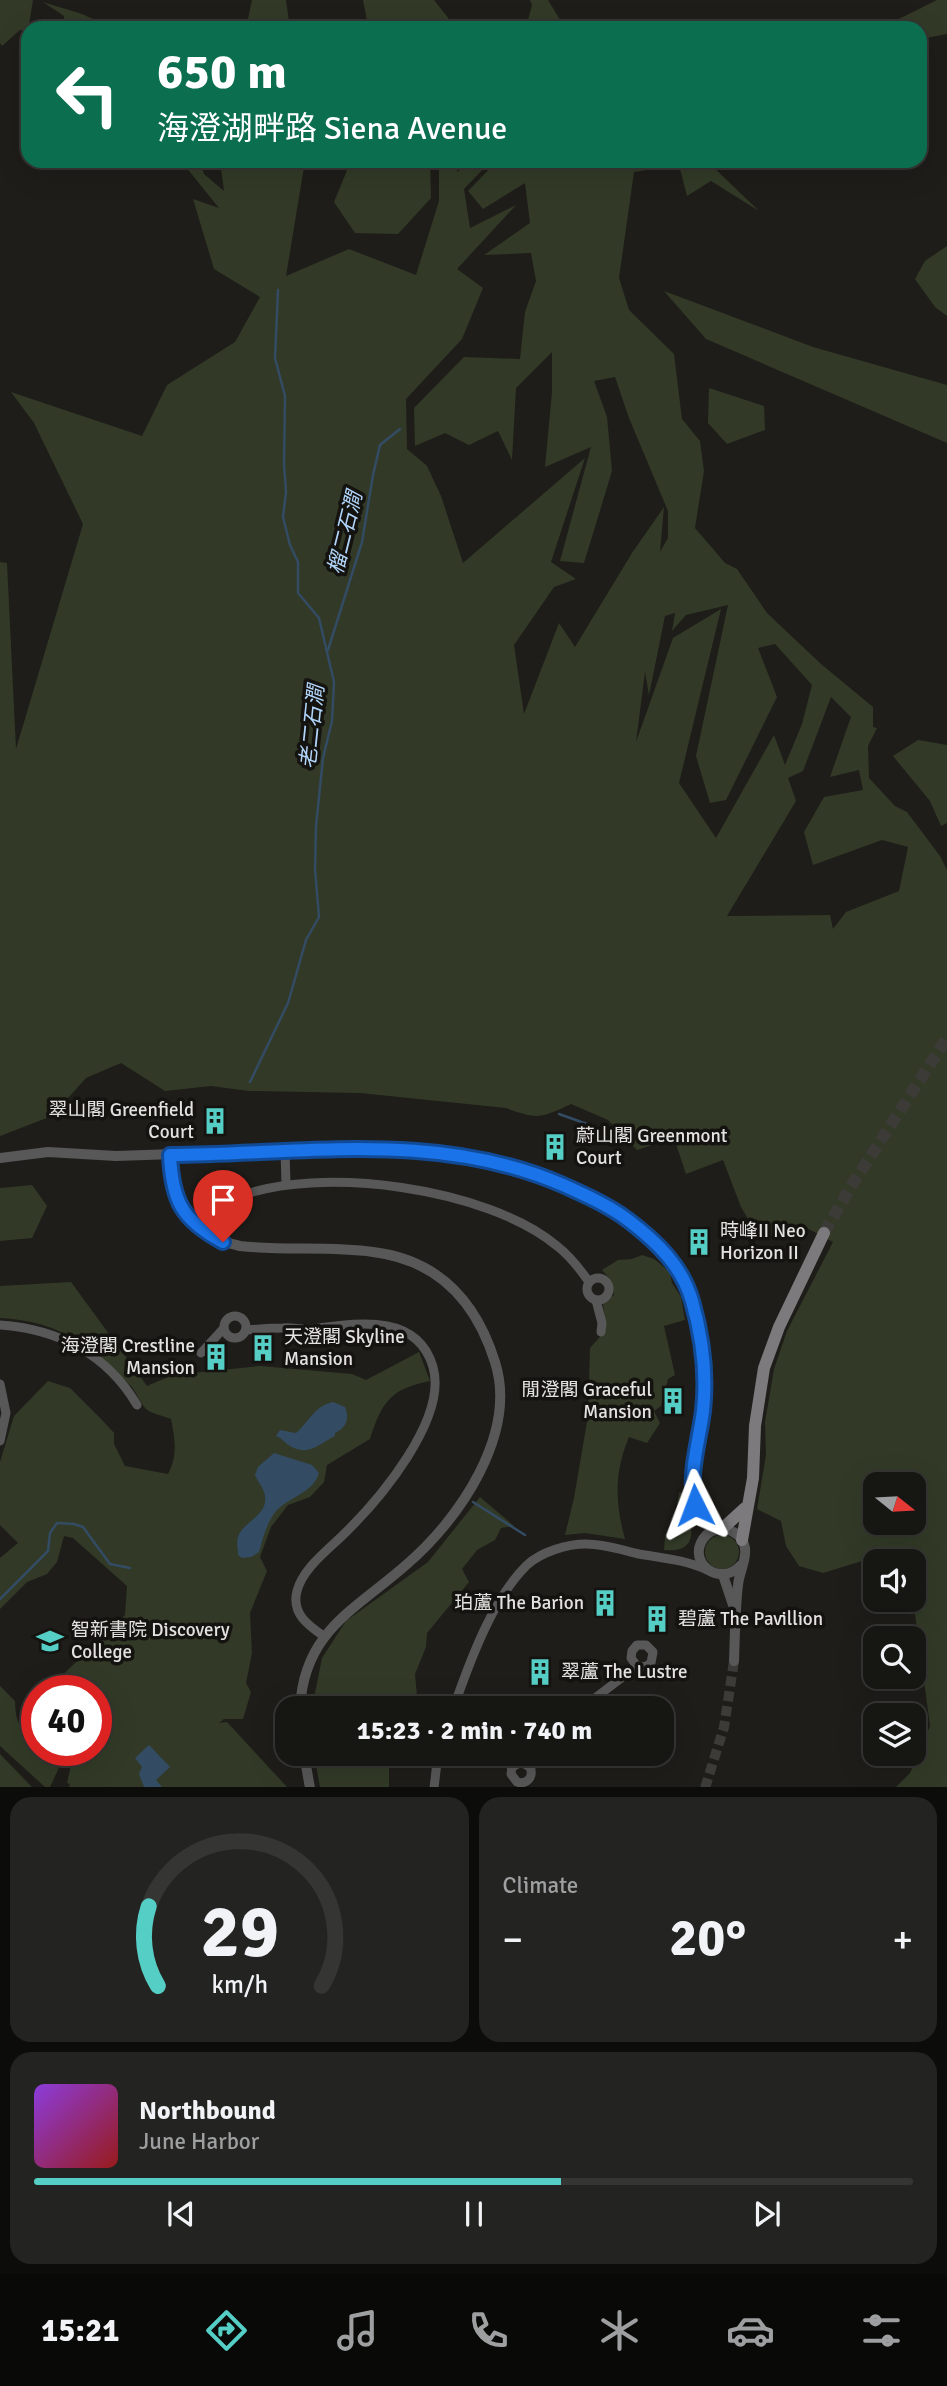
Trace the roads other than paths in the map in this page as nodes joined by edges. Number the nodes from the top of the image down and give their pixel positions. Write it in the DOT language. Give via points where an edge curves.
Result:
graph roads {
  1 [pos="285,1150"];
  2 [pos="170,1155"];
  3 [pos="0,1158"];
  4 [pos="286,1184"];
  5 [pos="235,1198"];
  6 [pos="824,1233"];
  7 [pos="589,1282"];
  8 [pos="596,1300"];
  9 [pos="0,1325"];
  10 [pos="224,1328"];
  11 [pos="246,1330"];
  12 [pos="601,1332"];
  13 [pos="201,1353"];
  14 [pos="0,1384"];
  15 [pos="137,1405"];
  16 [pos="0,1441"];
  17 [pos="747,1505"];
  18 [pos="700,1514"];
  19 [pos="719,1529"];
  20 [pos="742,1540"];
  21 [pos="701,1543"];
  22 [pos="685,1562"];
  23 [pos="741,1565"];
  24 [pos="709,1570"];
  25 [pos="723,1575"];
  26 [pos="736,1625"];
  27 [pos="325,1637"];
  28 [pos="734,1661"];
  29 [pos="637,1666"];
  30 [pos="301,1696"];
  31 [pos="458,1696"];
  32 [pos="598,1696"];
  33 [pos="306,1766"];
  34 [pos="437,1766"];
  35 [pos="530,1767"];
  36 [pos="512,1768"];
  37 [pos="310,1787"];
  38 [pos="434,1787"];
  1 -- 2 [label="street"];
  1 -- 4 [label="street"];
  1 -- 18 [label="street" via="408,1150 488,1160 591,1197 638,1228 678,1266 696,1318 704,1384 692,1493"];
  2 -- 3 [label="street" via="48,1152"];
  2 -- 27 [label="street" via="172,1189 182,1210 202,1231 240,1246 369,1252 426,1269 476,1315 496,1363 498,1419 470,1490 427,1545 349,1609"];
  4 -- 5 [label="street"];
  4 -- 7 [label="street" via="386,1185 463,1202 542,1235 568,1256"];
  6 -- 17 [label="main road" via="764,1368"];
  7 -- 8 [label="street" via="588,1293"];
  7 -- 8 [label="street" via="601,1278 608,1286 606,1296"];
  8 -- 12 [label="street"];
  9 -- 15 [label="street" via="31,1328 73,1343 118,1378"];
  10 -- 11 [label="street" via="232,1338"];
  10 -- 11 [label="street" via="235,1315 244,1320"];
  10 -- 13 [label="street"];
  11 -- 27 [label="street" via="351,1323 387,1326 418,1340 435,1371 434,1398 404,1463 299,1584 300,1615"];
  14 -- 16 [label="street" via="6,1413"];
  17 -- 19 [label="main road"];
  17 -- 20 [label="main road"];
  18 -- 19 [label="street"];
  18 -- 21 [label="street"];
  19 -- 20 [label="street" via="732,1531"];
  19 -- 21 [label="street"];
  20 -- 23 [label="street" via="746,1552"];
  21 -- 22 [label="street"];
  21 -- 24 [label="street" via="701,1558"];
  22 -- 24 [label="street"];
  22 -- 31 [label="street" via="585,1544 539,1556 514,1579 493,1614"];
  23 -- 25 [label="street"];
  23 -- 26 [label="street"];
  24 -- 25 [label="street"];
  25 -- 26 [label="street"];
  26 -- 28 [label="street"];
  27 -- 30 [label="street" via="306,1670"];
  29 -- 32 [label="street"];
  33 -- 37 [label="street"];
  34 -- 38 [label="street"];
  35 -- 36 [label="street" via="521,1762"];
  35 -- 36 [label="street" via="531,1777 520,1783 512,1777"];
}
